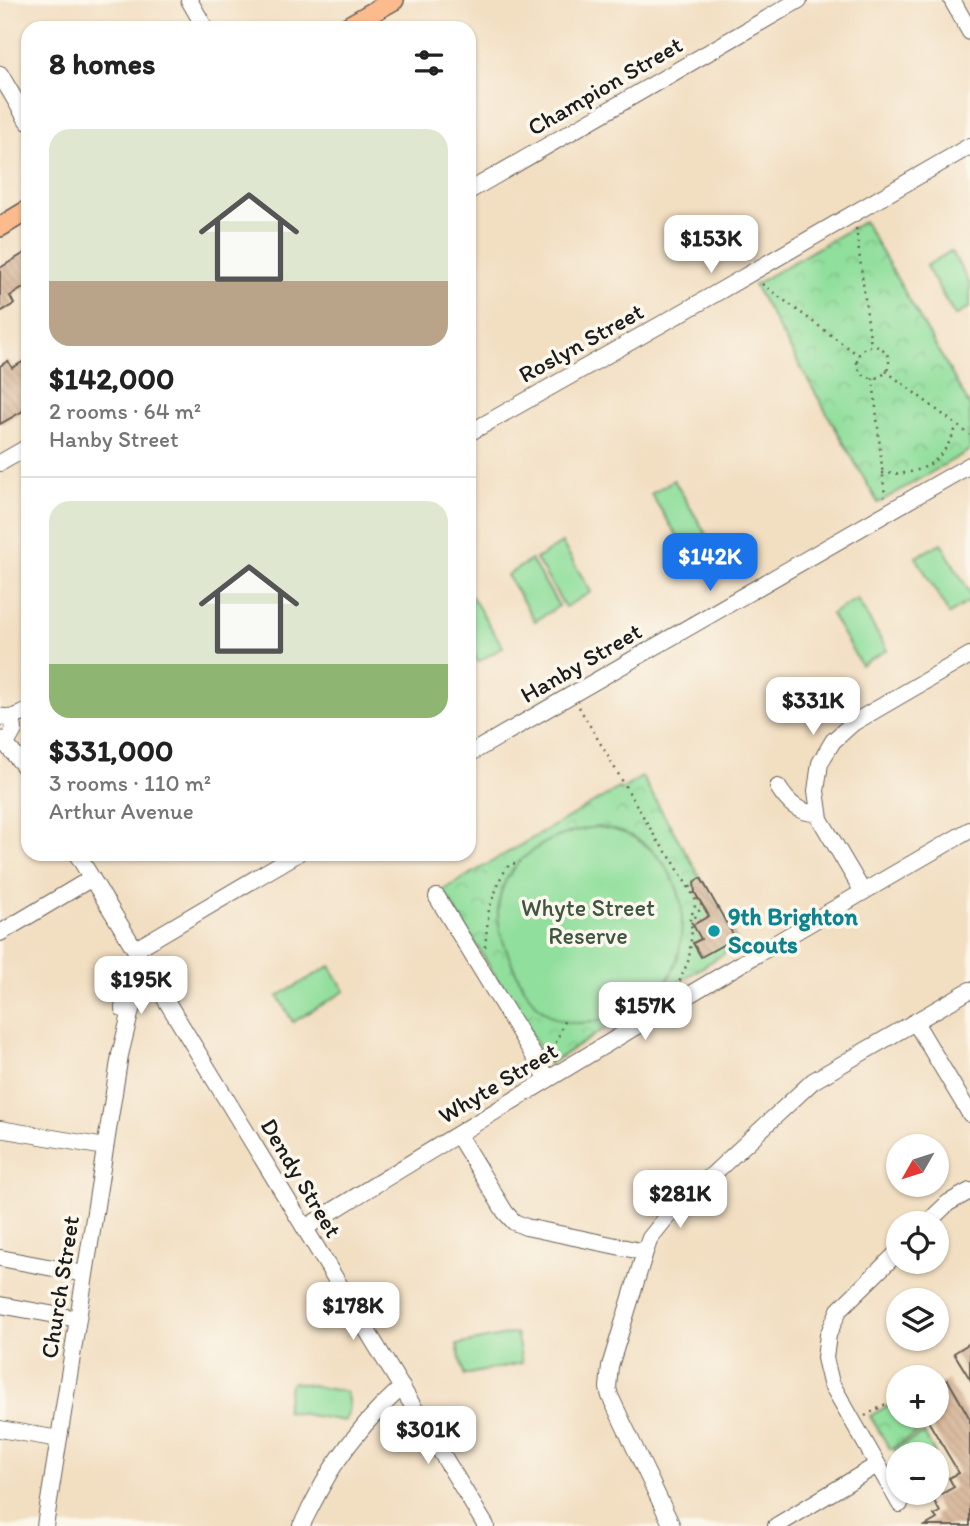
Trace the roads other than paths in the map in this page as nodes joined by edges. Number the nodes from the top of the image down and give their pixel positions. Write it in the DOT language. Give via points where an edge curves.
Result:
graph roads {
  1 [pos="189,0"];
  2 [pos="394,0"];
  3 [pos="799,0"];
  4 [pos="952,0"];
  5 [pos="201,21"];
  6 [pos="357,21"];
  7 [pos="970,32"];
  8 [pos="0,74"];
  9 [pos="21,110"];
  10 [pos="970,146"];
  11 [pos="476,187"];
  12 [pos="21,215"];
  13 [pos="0,227"];
  14 [pos="476,429"];
  15 [pos="21,451"];
  16 [pos="0,463"];
  17 [pos="970,465"];
  18 [pos="970,655"];
  19 [pos="21,717"];
  20 [pos="5,726"];
  21 [pos="476,750"];
  22 [pos="21,757"];
  23 [pos="778,787"];
  24 [pos="819,813"];
  25 [pos="970,830"];
  26 [pos="81,861"];
  27 [pos="285,861"];
  28 [pos="92,878"];
  29 [pos="863,892"];
  30 [pos="437,897"];
  31 [pos="0,933"];
  32 [pos="136,949"];
  33 [pos="152,976"];
  34 [pos="970,990"];
  35 [pos="915,1022"];
  36 [pos="548,1079"];
  37 [pos="970,1114"];
  38 [pos="0,1129"];
  39 [pos="458,1135"];
  40 [pos="105,1147"];
  41 [pos="970,1191"];
  42 [pos="940,1211"];
  43 [pos="304,1228"];
  44 [pos="645,1252"];
  45 [pos="0,1258"];
  46 [pos="886,1263"];
  47 [pos="85,1274"];
  48 [pos="0,1305"];
  49 [pos="78,1319"];
  50 [pos="402,1387"];
  51 [pos="0,1429"];
  52 [pos="59,1439"];
  53 [pos="877,1465"];
  54 [pos="886,1480"];
  55 [pos="45,1526"];
  56 [pos="301,1526"];
  57 [pos="486,1526"];
  58 [pos="672,1526"];
  59 [pos="776,1526"];
  1 -- 5 [label="street"];
  2 -- 6 [label="main road"];
  3 -- 11 [label="street, Champion Street"];
  4 -- 7 [label="street"];
  8 -- 9 [label="street"];
  10 -- 14 [label="street, Roslyn Street"];
  12 -- 13 [label="main road"];
  15 -- 16 [label="street"];
  17 -- 21 [label="street, Hanby Street"];
  18 -- 24 [label="street" via="853,723 833,741 817,777"];
  19 -- 20 [label="street"];
  20 -- 22 [label="street"];
  23 -- 24 [label="street" via="792,806"];
  24 -- 29 [label="street"];
  25 -- 29 [label="street, Whyte Street"];
  26 -- 28 [label="street, Dendy Street"];
  27 -- 32 [label="street"];
  28 -- 31 [label="street"];
  28 -- 32 [label="street, Dendy Street"];
  29 -- 36 [label="street, Whyte Street"];
  30 -- 36 [label="street"];
  32 -- 33 [label="street, Dendy Street"];
  33 -- 40 [label="street, Church Street" via="133,981 125,994"];
  33 -- 43 [label="street, Dendy Street"];
  34 -- 35 [label="street"];
  35 -- 37 [label="street"];
  35 -- 44 [label="street" via="813,1081 666,1218"];
  36 -- 39 [label="street, Whyte Street"];
  38 -- 40 [label="street"];
  39 -- 43 [label="street, Whyte Street"];
  39 -- 44 [label="street" via="513,1222"];
  40 -- 47 [label="street, Church Street"];
  41 -- 42 [label="street"];
  43 -- 50 [label="street, Dendy Street"];
  44 -- 58 [label="street" via="610,1366 608,1388"];
  45 -- 47 [label="street"];
  46 -- 53 [label="street" via="839,1310 825,1346 831,1383"];
  47 -- 49 [label="street, Church Street"];
  48 -- 49 [label="street"];
  49 -- 52 [label="street, Church Street"];
  50 -- 56 [label="street" via="366,1423 333,1467"];
  50 -- 57 [label="street, Dendy Street"];
  51 -- 52 [label="street"];
  52 -- 55 [label="street, Church Street"];
  53 -- 54 [label="street"];
  53 -- 59 [label="street"];
}
